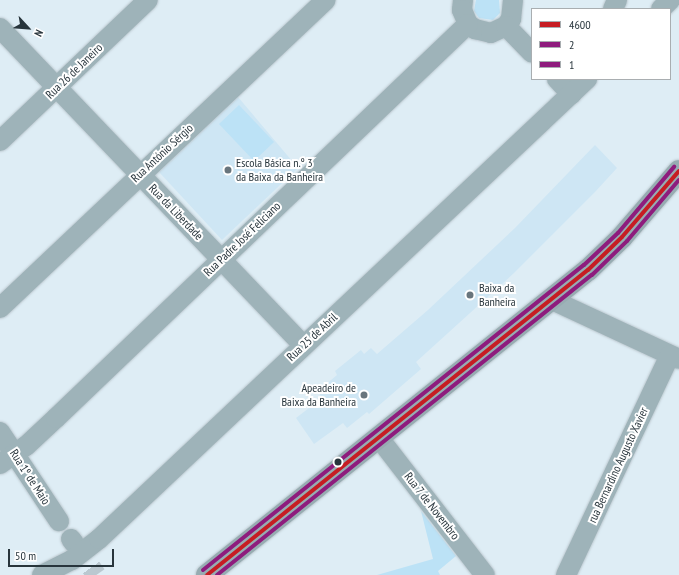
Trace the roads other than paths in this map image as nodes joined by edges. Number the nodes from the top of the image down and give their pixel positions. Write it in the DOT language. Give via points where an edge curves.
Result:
graph roads {
  1 [pos="148,0"];
  2 [pos="326,0"];
  3 [pos="463,0"];
  4 [pos="513,0"];
  5 [pos="670,0"];
  6 [pos="662,8"];
  7 [pos="468,24"];
  8 [pos="506,26"];
  9 [pos="0,28"];
  10 [pos="531,52"];
  11 [pos="559,80"];
  12 [pos="586,80"];
  13 [pos="575,87"];
  14 [pos="57,88"];
  15 [pos="0,141"];
  16 [pos="679,171"];
  17 [pos="139,174"];
  18 [pos="221,258"];
  19 [pos="552,300"];
  20 [pos="0,308"];
  21 [pos="303,345"];
  22 [pos="674,357"];
  23 [pos="0,432"];
  24 [pos="379,438"];
  25 [pos="8,459"];
  26 [pos="59,521"];
  27 [pos="45,574"];
  28 [pos="207,575"];
  29 [pos="485,575"];
  30 [pos="566,575"];
  1 -- 14 [label="street, Rua 26 de Janeiro"];
  2 -- 17 [label="street, Rua António Sérgio"];
  3 -- 7 [label="street" via="462,10"];
  4 -- 8 [label="street" via="514,12"];
  5 -- 6 [label="street"];
  7 -- 8 [label="street" via="475,30 491,33"];
  7 -- 18 [label="street, Rua Padre José Feliciano"];
  8 -- 10 [label="street"];
  9 -- 14 [label="street, Rua da Liberdade"];
  11 -- 13 [label="street"];
  12 -- 13 [label="street, Rua 25 de Abril"];
  13 -- 21 [label="street, Rua 25 de Abril"];
  14 -- 15 [label="street, Rua 26 de Janeiro"];
  14 -- 17 [label="street, Rua da Liberdade"];
  16 -- 19 [label="main road" via="622,238"];
  17 -- 18 [label="street, Rua da Liberdade"];
  17 -- 20 [label="street, Rua António Sérgio"];
  18 -- 21 [label="street, Rua da Liberdade"];
  18 -- 25 [label="street, Rua Padre José Feliciano" via="56,418"];
  19 -- 22 [label="street"];
  19 -- 24 [label="main road"];
  21 -- 27 [label="street, Rua 25 de Abril" via="99,539 72,560"];
  22 -- 30 [label="street, rua Bernardino Augusto Xavier"];
  23 -- 25 [label="street, Rua 1º de Maio"];
  24 -- 28 [label="main road"];
  24 -- 29 [label="street, Rua 7 de Novembro"];
  25 -- 26 [label="street, Rua 1º de Maio"];
}
